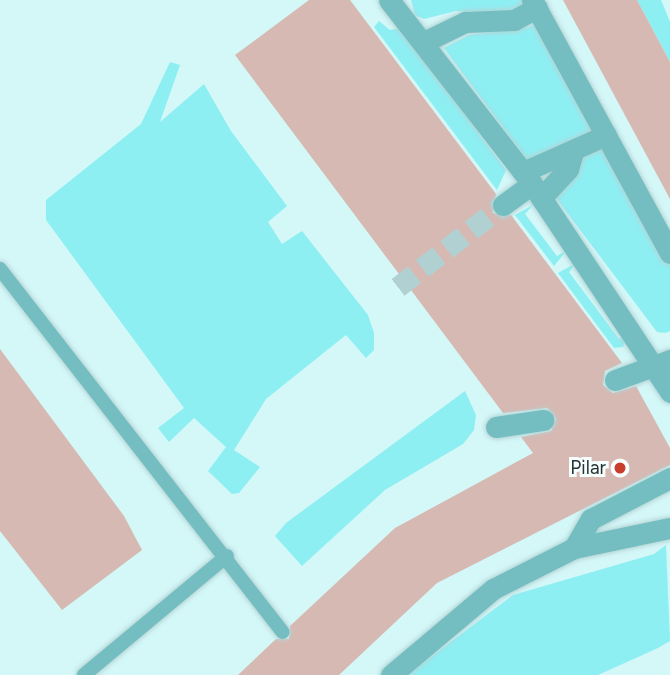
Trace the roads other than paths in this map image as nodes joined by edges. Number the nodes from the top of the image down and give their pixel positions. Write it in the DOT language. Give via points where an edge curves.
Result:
graph roads {
  1 [pos="389,0"];
  2 [pos="535,4"];
  3 [pos="424,41"];
  4 [pos="606,135"];
  5 [pos="573,153"];
  6 [pos="532,185"];
  7 [pos="503,205"];
  8 [pos="670,253"];
  9 [pos="0,269"];
  10 [pos="666,369"];
  11 [pos="615,380"];
  12 [pos="670,392"];
  13 [pos="543,420"];
  14 [pos="496,427"];
  15 [pos="670,478"];
  16 [pos="670,528"];
  17 [pos="574,548"];
  18 [pos="227,556"];
  19 [pos="283,632"];
  20 [pos="84,675"];
  21 [pos="391,675"];
  1 -- 3 [label="street"];
  2 -- 3 [label="street" via="514,20 465,23"];
  2 -- 4 [label="street"];
  3 -- 6 [label="street"];
  4 -- 5 [label="street"];
  4 -- 8 [label="street"];
  5 -- 6 [label="street" via="568,169"];
  5 -- 6 [label="street" via="558,153"];
  6 -- 7 [label="street"];
  6 -- 10 [label="street"];
  9 -- 18 [label="lane" via="124,434"];
  10 -- 11 [label="street"];
  10 -- 12 [label="street"];
  13 -- 14 [label="street"];
  15 -- 17 [label="street" via="591,520"];
  16 -- 17 [label="street"];
  17 -- 21 [label="street" via="493,589"];
  18 -- 19 [label="lane"];
  18 -- 20 [label="lane"];
}
